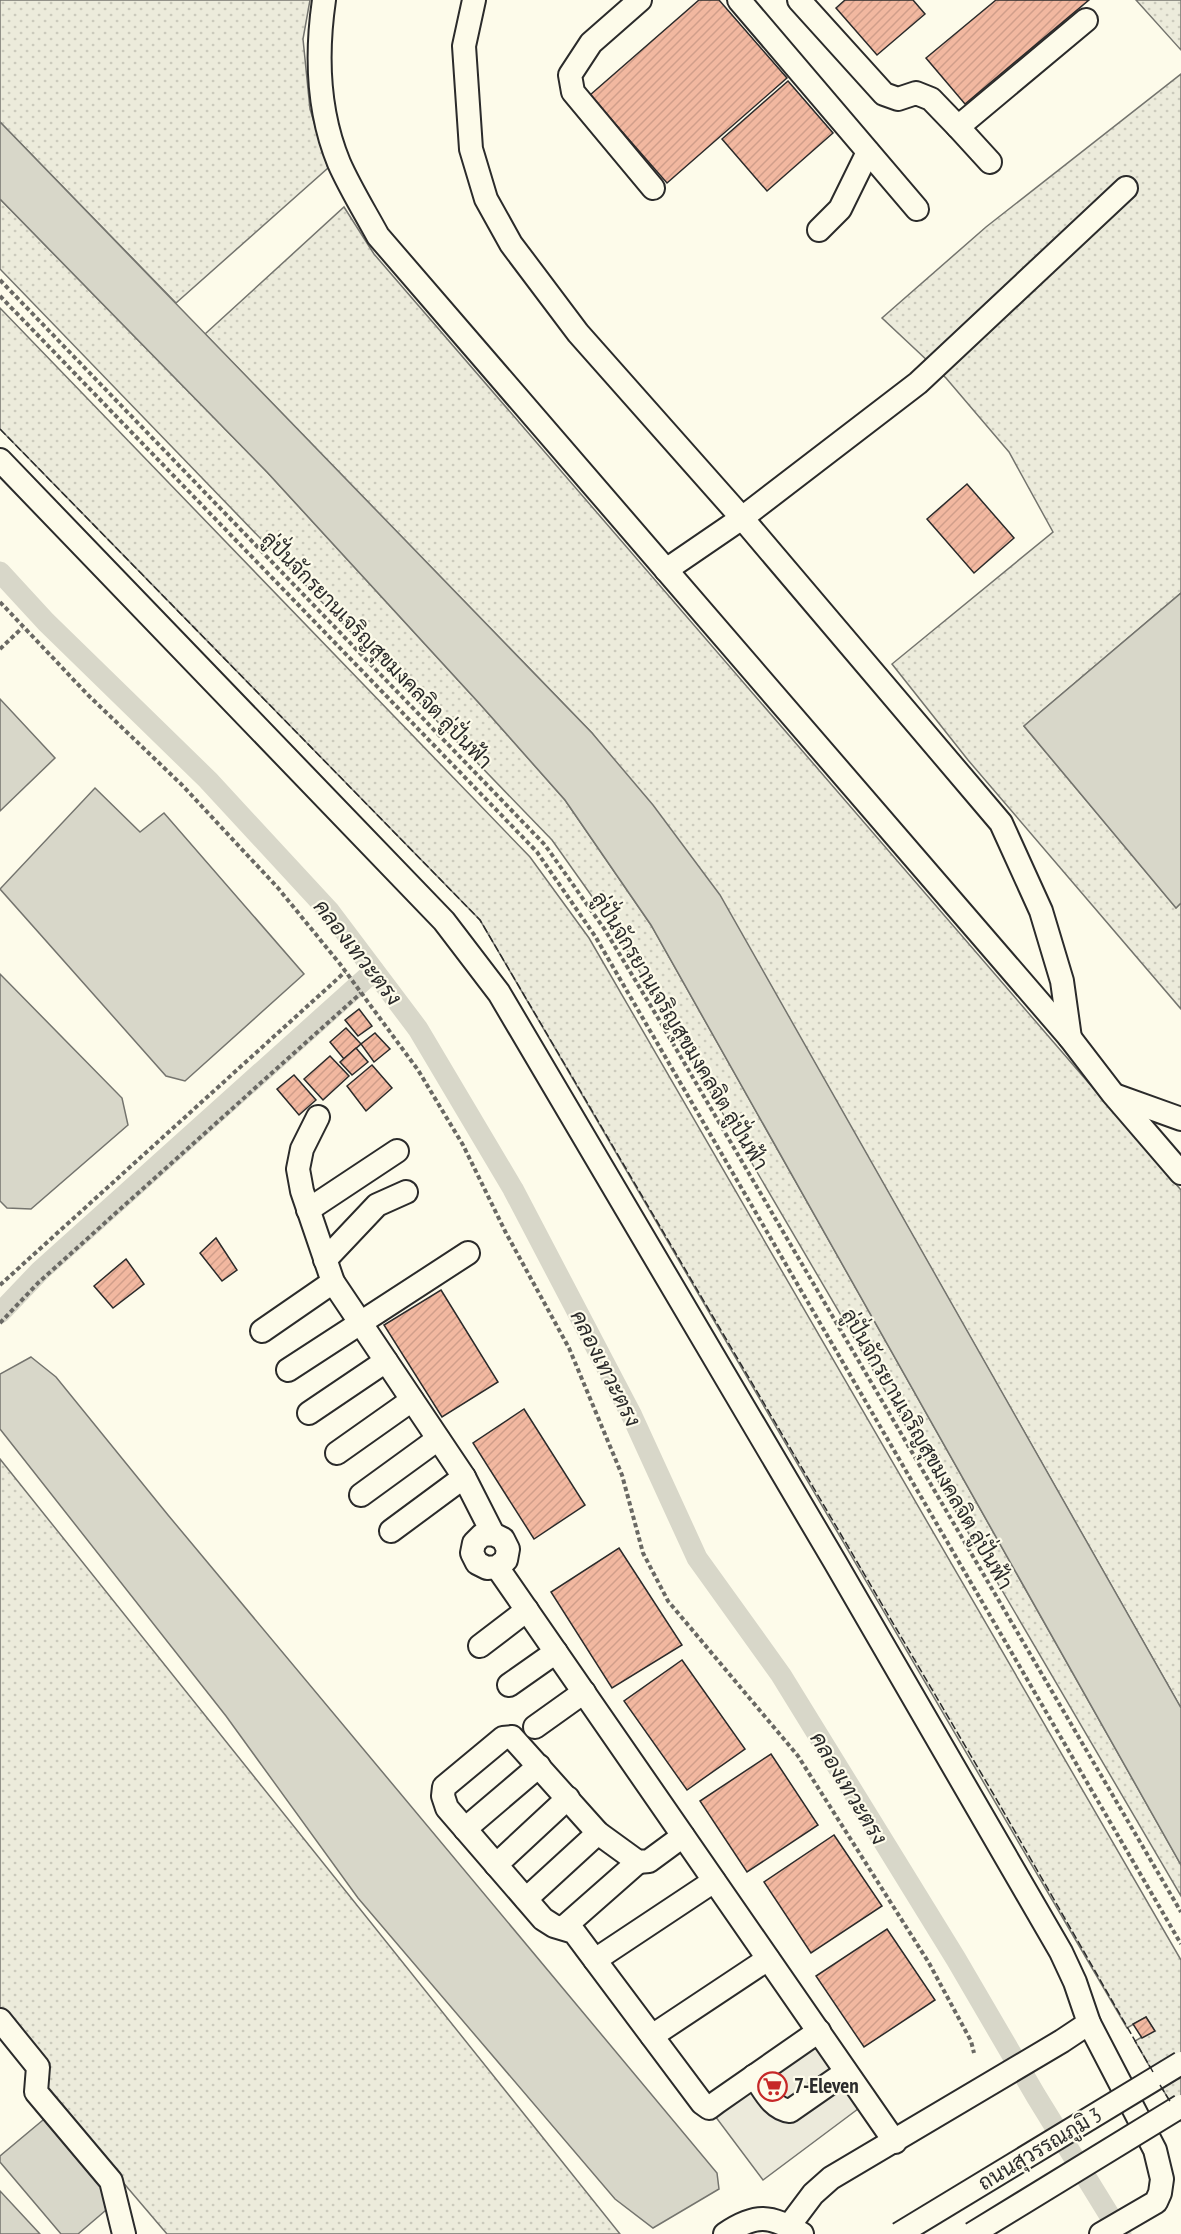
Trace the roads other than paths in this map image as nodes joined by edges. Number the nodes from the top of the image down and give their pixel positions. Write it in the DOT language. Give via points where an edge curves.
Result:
graph roads {
  1 [pos="324,0"];
  2 [pos="474,0"];
  3 [pos="640,0"];
  4 [pos="739,0"];
  5 [pos="799,0"];
  6 [pos="1086,20"];
  7 [pos="958,127"];
  8 [pos="868,152"];
  9 [pos="990,162"];
  10 [pos="653,188"];
  11 [pos="1126,188"];
  12 [pos="917,209"];
  13 [pos="819,230"];
  14 [pos="0,460"];
  15 [pos="742,518"];
  16 [pos="666,570"];
  17 [pos="1070,1038"];
  18 [pos="1113,1094"];
  19 [pos="318,1117"];
  20 [pos="1181,1119"];
  21 [pos="397,1151"];
  22 [pos="1181,1173"];
  23 [pos="406,1192"];
  24 [pos="308,1210"];
  25 [pos="468,1253"];
  26 [pos="325,1260"];
  27 [pos="333,1282"];
  28 [pos="360,1322"];
  29 [pos="262,1331"];
  30 [pos="386,1361"];
  31 [pos="288,1370"];
  32 [pos="412,1400"];
  33 [pos="309,1413"];
  34 [pos="438,1439"];
  35 [pos="337,1453"];
  36 [pos="464,1477"];
  37 [pos="361,1495"];
  38 [pos="391,1531"];
  39 [pos="527,1610"];
  40 [pos="480,1646"];
  41 [pos="556,1652"];
  42 [pos="509,1685"];
  43 [pos="584,1692"];
  44 [pos="535,1726"];
  45 [pos="539,1766"];
  46 [pos="567,1798"];
  47 [pos="465,1829"];
  48 [pos="598,1833"];
  49 [pos="683,1836"];
  50 [pos="638,1862"];
  51 [pos="496,1865"];
  52 [pos="714,1881"];
  53 [pos="526,1899"];
  54 [pos="563,1928"];
  55 [pos="768,1959"];
  56 [pos="595,1960"];
  57 [pos="0,2020"];
  58 [pos="1089,2023"];
  59 [pos="819,2031"];
  60 [pos="652,2036"];
  61 [pos="1181,2063"];
  62 [pos="846,2072"];
  63 [pos="754,2076"];
  64 [pos="1181,2106"];
  65 [pos="895,2142"];
  66 [pos="796,2230"];
  67 [pos="124,2234"];
  68 [pos="725,2234"];
  69 [pos="899,2234"];
  70 [pos="972,2234"];
  71 [pos="1101,2234"];
  1 -- 16 [label="street" via="318,40 321,104 339,162 378,236"];
  2 -- 15 [label="street" via="464,46 467,99 471,149 486,199 511,244 578,333"];
  3 -- 10 [label="street" via="591,42 570,75 573,92"];
  4 -- 8 [label="street"];
  5 -- 7 [label="street" via="884,94 898,99 916,93 931,99"];
  6 -- 7 [label="street"];
  7 -- 9 [label="street"];
  8 -- 12 [label="street"];
  8 -- 13 [label="street" via="840,209"];
  11 -- 15 [label="street" via="918,382"];
  14 -- 58 [label="street" via="444,921 499,993 1061,1952"];
  15 -- 16 [label="street"];
  15 -- 17 [label="street" via="1001,823 1041,911 1062,981"];
  16 -- 17 [label="street"];
  17 -- 18 [label="street"];
  18 -- 20 [label="street"];
  18 -- 22 [label="street"];
  19 -- 24 [label="street" via="302,1149 298,1169"];
  21 -- 24 [label="street"];
  23 -- 26 [label="street" via="377,1205"];
  24 -- 26 [label="street"];
  25 -- 28 [label="street"];
  26 -- 27 [label="street"];
  27 -- 28 [label="street"];
  27 -- 29 [label="street"];
  28 -- 30 [label="street"];
  28 -- 31 [label="street"];
  30 -- 32 [label="street"];
  30 -- 33 [label="street"];
  32 -- 34 [label="street"];
  32 -- 35 [label="street"];
  34 -- 36 [label="street"];
  34 -- 37 [label="street"];
  36 -- 38 [label="street"];
  36 -- 39 [label="street" via="493,1534 503,1539 508,1549 506,1560 497,1567"];
  39 -- 40 [label="street"];
  39 -- 41 [label="street"];
  41 -- 42 [label="street"];
  41 -- 43 [label="street"];
  43 -- 44 [label="street"];
  43 -- 49 [label="street"];
  45 -- 46 [label="street"];
  45 -- 47 [label="street"];
  45 -- 47 [label="street" via="512,1737 503,1738 444,1787 447,1808"];
  46 -- 48 [label="street"];
  46 -- 51 [label="street"];
  47 -- 51 [label="street"];
  48 -- 50 [label="street"];
  48 -- 53 [label="street"];
  49 -- 50 [label="street" via="649,1862"];
  49 -- 52 [label="street"];
  50 -- 54 [label="street"];
  51 -- 53 [label="street"];
  52 -- 55 [label="street"];
  52 -- 56 [label="street"];
  53 -- 54 [label="street" via="543,1919"];
  54 -- 56 [label="street" via="574,1932"];
  55 -- 59 [label="street"];
  55 -- 60 [label="street"];
  56 -- 60 [label="street"];
  57 -- 67 [label="street" via="38,2067 36,2092 111,2181"];
  58 -- 65 [label="street"];
  58 -- 71 [label="street" via="1155,2150 1162,2179 1156,2202"];
  59 -- 62 [label="street"];
  59 -- 63 [label="street"];
  60 -- 63 [label="street" via="709,2108"];
  61 -- 69 [label="street, ถนนสุวรรณภูมิ 3, bridge"];
  62 -- 63 [label="street" via="790,2111 774,2104"];
  62 -- 65 [label="street"];
  64 -- 70 [label="street, ถนนสุวรรณภูมิ 3, bridge"];
  65 -- 66 [label="street" via="831,2178 813,2194"];
  66 -- 68 [label="street" via="764,2218 743,2221"];
}
